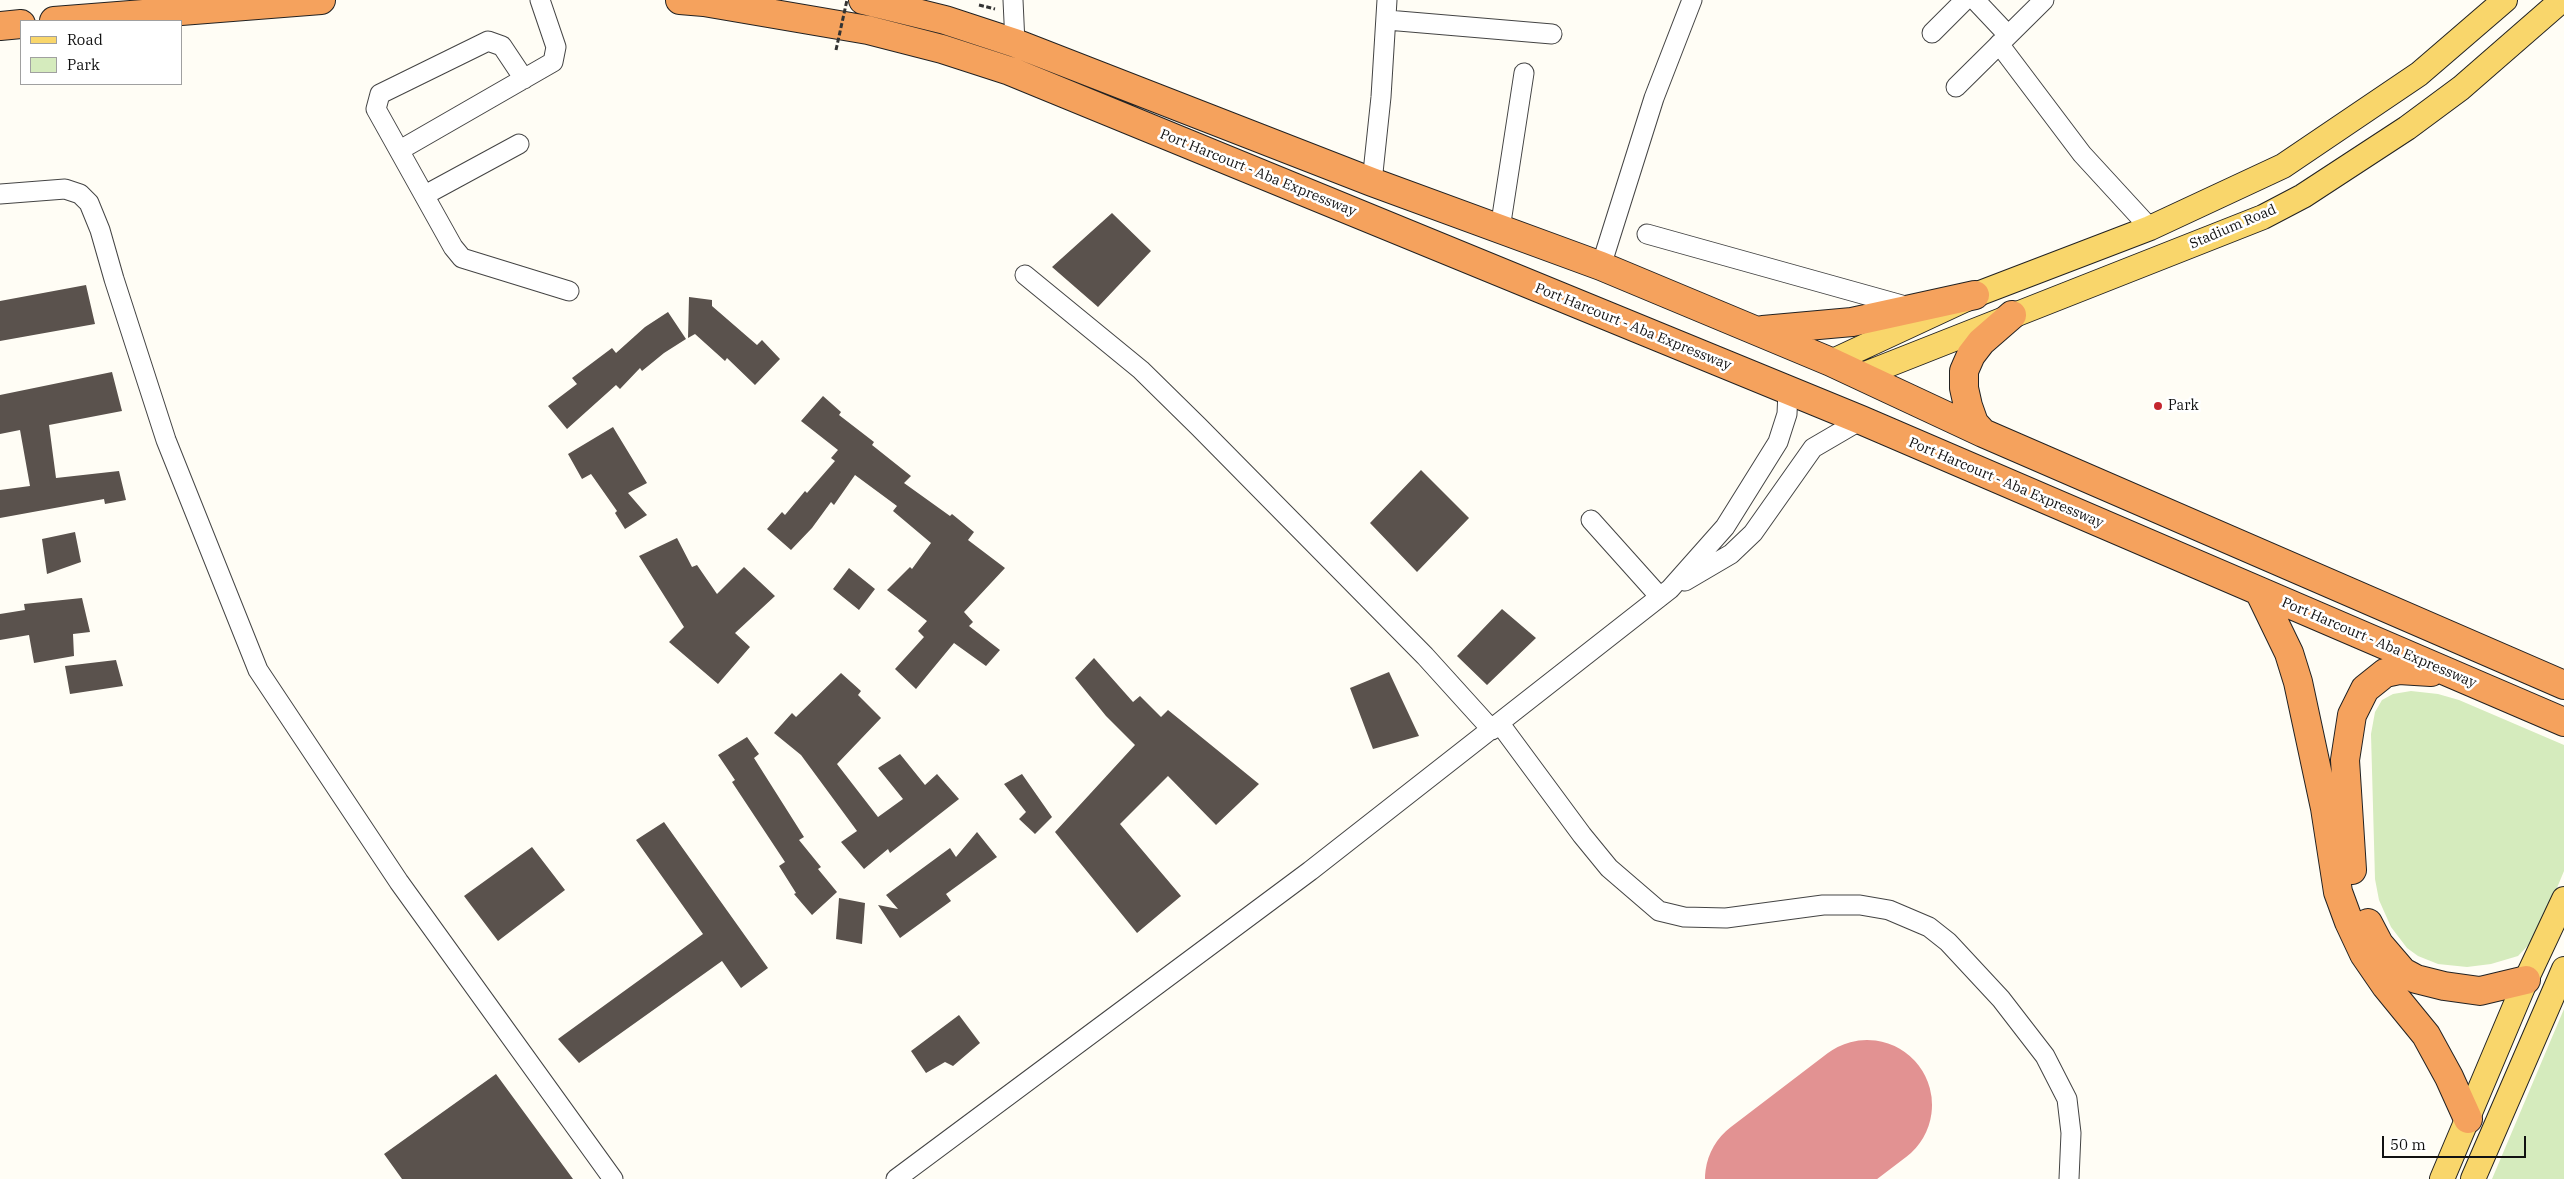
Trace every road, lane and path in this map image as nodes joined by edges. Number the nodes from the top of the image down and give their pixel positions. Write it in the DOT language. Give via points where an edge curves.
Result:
graph roads {
  1 [pos="321,0"];
  2 [pos="540,0"];
  3 [pos="680,0"];
  4 [pos="847,0"];
  5 [pos="863,0"];
  6 [pos="1387,0"];
  7 [pos="1692,0"];
  8 [pos="1965,0"];
  9 [pos="1975,0"];
  10 [pos="2044,0"];
  11 [pos="2505,0"];
  12 [pos="2562,0"];
  13 [pos="974,4"];
  14 [pos="1013,7"];
  15 [pos="67,20"];
  16 [pos="1387,20"];
  17 [pos="20,24"];
  18 [pos="0,26"];
  19 [pos="1932,33"];
  20 [pos="1552,34"];
  21 [pos="2004,40"];
  22 [pos="1015,43"];
  23 [pos="836,50"];
  24 [pos="1524,73"];
  25 [pos="524,79"];
  26 [pos="1956,87"];
  27 [pos="519,144"];
  28 [pos="400,150"];
  29 [pos="1372,182"];
  30 [pos="0,194"];
  31 [pos="425,195"];
  32 [pos="2150,228"];
  33 [pos="1500,229"];
  34 [pos="1647,234"];
  35 [pos="1601,266"];
  36 [pos="1025,275"];
  37 [pos="569,291"];
  38 [pos="1975,294"];
  39 [pos="1913,308"];
  40 [pos="2012,315"];
  41 [pos="1755,331"];
  42 [pos="1831,362"];
  43 [pos="1860,376"];
  44 [pos="1788,391"];
  45 [pos="1861,420"];
  46 [pos="1983,433"];
  47 [pos="1591,520"];
  48 [pos="2259,591"];
  49 [pos="1665,593"];
  50 [pos="2445,672"];
  51 [pos="2564,684"];
  52 [pos="2564,722"];
  53 [pos="1496,727"];
  54 [pos="2564,899"];
  55 [pos="2564,969"];
  56 [pos="2526,980"];
  57 [pos="2468,1119"];
  58 [pos="613,1179"];
  59 [pos="896,1179"];
  60 [pos="2069,1179"];
  61 [pos="2442,1179"];
  62 [pos="2473,1179"];
  1 -- 15 [label="highway"];
  2 -- 25 [label="street" via="556,55 553,62"];
  3 -- 44 [label="highway, Port Harcourt - Aba Expressway" via="868,30 942,49 1010,72"];
  4 -- 23 [label="path, bridge"];
  5 -- 22 [label="highway" via="945,20"];
  6 -- 16 [label="street"];
  7 -- 35 [label="street" via="1654,98"];
  8 -- 19 [label="street"];
  9 -- 21 [label="street"];
  10 -- 21 [label="street"];
  11 -- 32 [label="main road" via="2419,74 2320,143 2283,166"];
  12 -- 40 [label="main road, Stadium Road" via="2461,88 2407,128 2303,196 2263,217"];
  13 -- 14 [label="path"];
  14 -- 22 [label="street"];
  16 -- 20 [label="street"];
  16 -- 29 [label="street"];
  17 -- 18 [label="highway"];
  21 -- 26 [label="street"];
  21 -- 32 [label="street" via="2082,154"];
  22 -- 29 [label="highway"];
  24 -- 33 [label="street"];
  25 -- 28 [label="street"];
  25 -- 28 [label="street" via="502,46 488,41 380,94 376,109"];
  27 -- 31 [label="street"];
  28 -- 31 [label="street"];
  29 -- 33 [label="highway"];
  30 -- 58 [label="street" via="65,189 80,194 89,203 166,440 258,670 399,882"];
  31 -- 37 [label="street" via="462,258"];
  32 -- 38 [label="main road"];
  33 -- 35 [label="highway"];
  34 -- 39 [label="street"];
  35 -- 41 [label="highway"];
  36 -- 53 [label="street" via="1140,370"];
  38 -- 39 [label="highway"];
  38 -- 42 [label="main road"];
  39 -- 41 [label="highway" via="1852,322"];
  40 -- 43 [label="main road, Stadium Road"];
  40 -- 46 [label="highway" via="1981,342 1964,371 1968,406 1974,422"];
  41 -- 42 [label="highway"];
  42 -- 43 [label="highway"];
  43 -- 46 [label="highway"];
  44 -- 45 [label="highway, Port Harcourt - Aba Expressway"];
  44 -- 49 [label="street" via="1787,414 1778,442 1725,527"];
  45 -- 48 [label="highway, Port Harcourt - Aba Expressway"];
  45 -- 49 [label="street" via="1813,448 1753,533 1731,554"];
  46 -- 51 [label="highway"];
  47 -- 49 [label="street"];
  48 -- 50 [label="highway, Port Harcourt - Aba Expressway"];
  48 -- 57 [label="highway" via="2289,653 2298,682 2325,808 2338,892 2348,922 2364,954 2386,986 2426,1035"];
  49 -- 53 [label="street"];
  50 -- 52 [label="highway, Port Harcourt - Aba Expressway"];
  50 -- 56 [label="highway" via="2399,670 2386,673 2366,689 2352,714 2345,760 2353,879 2363,914 2379,944 2403,972 2435,984 2480,991"];
  53 -- 59 [label="street" via="1286,889"];
  53 -- 60 [label="street" via="1610,868 1659,911 1684,917 1726,918 1823,905 1860,905 1889,910 1929,927 1948,942 2002,999 2046,1056 2067,1099 2071,1133"];
  54 -- 56 [label="main road"];
  55 -- 62 [label="main road"];
  56 -- 57 [label="main road"];
  57 -- 61 [label="main road"];
}
